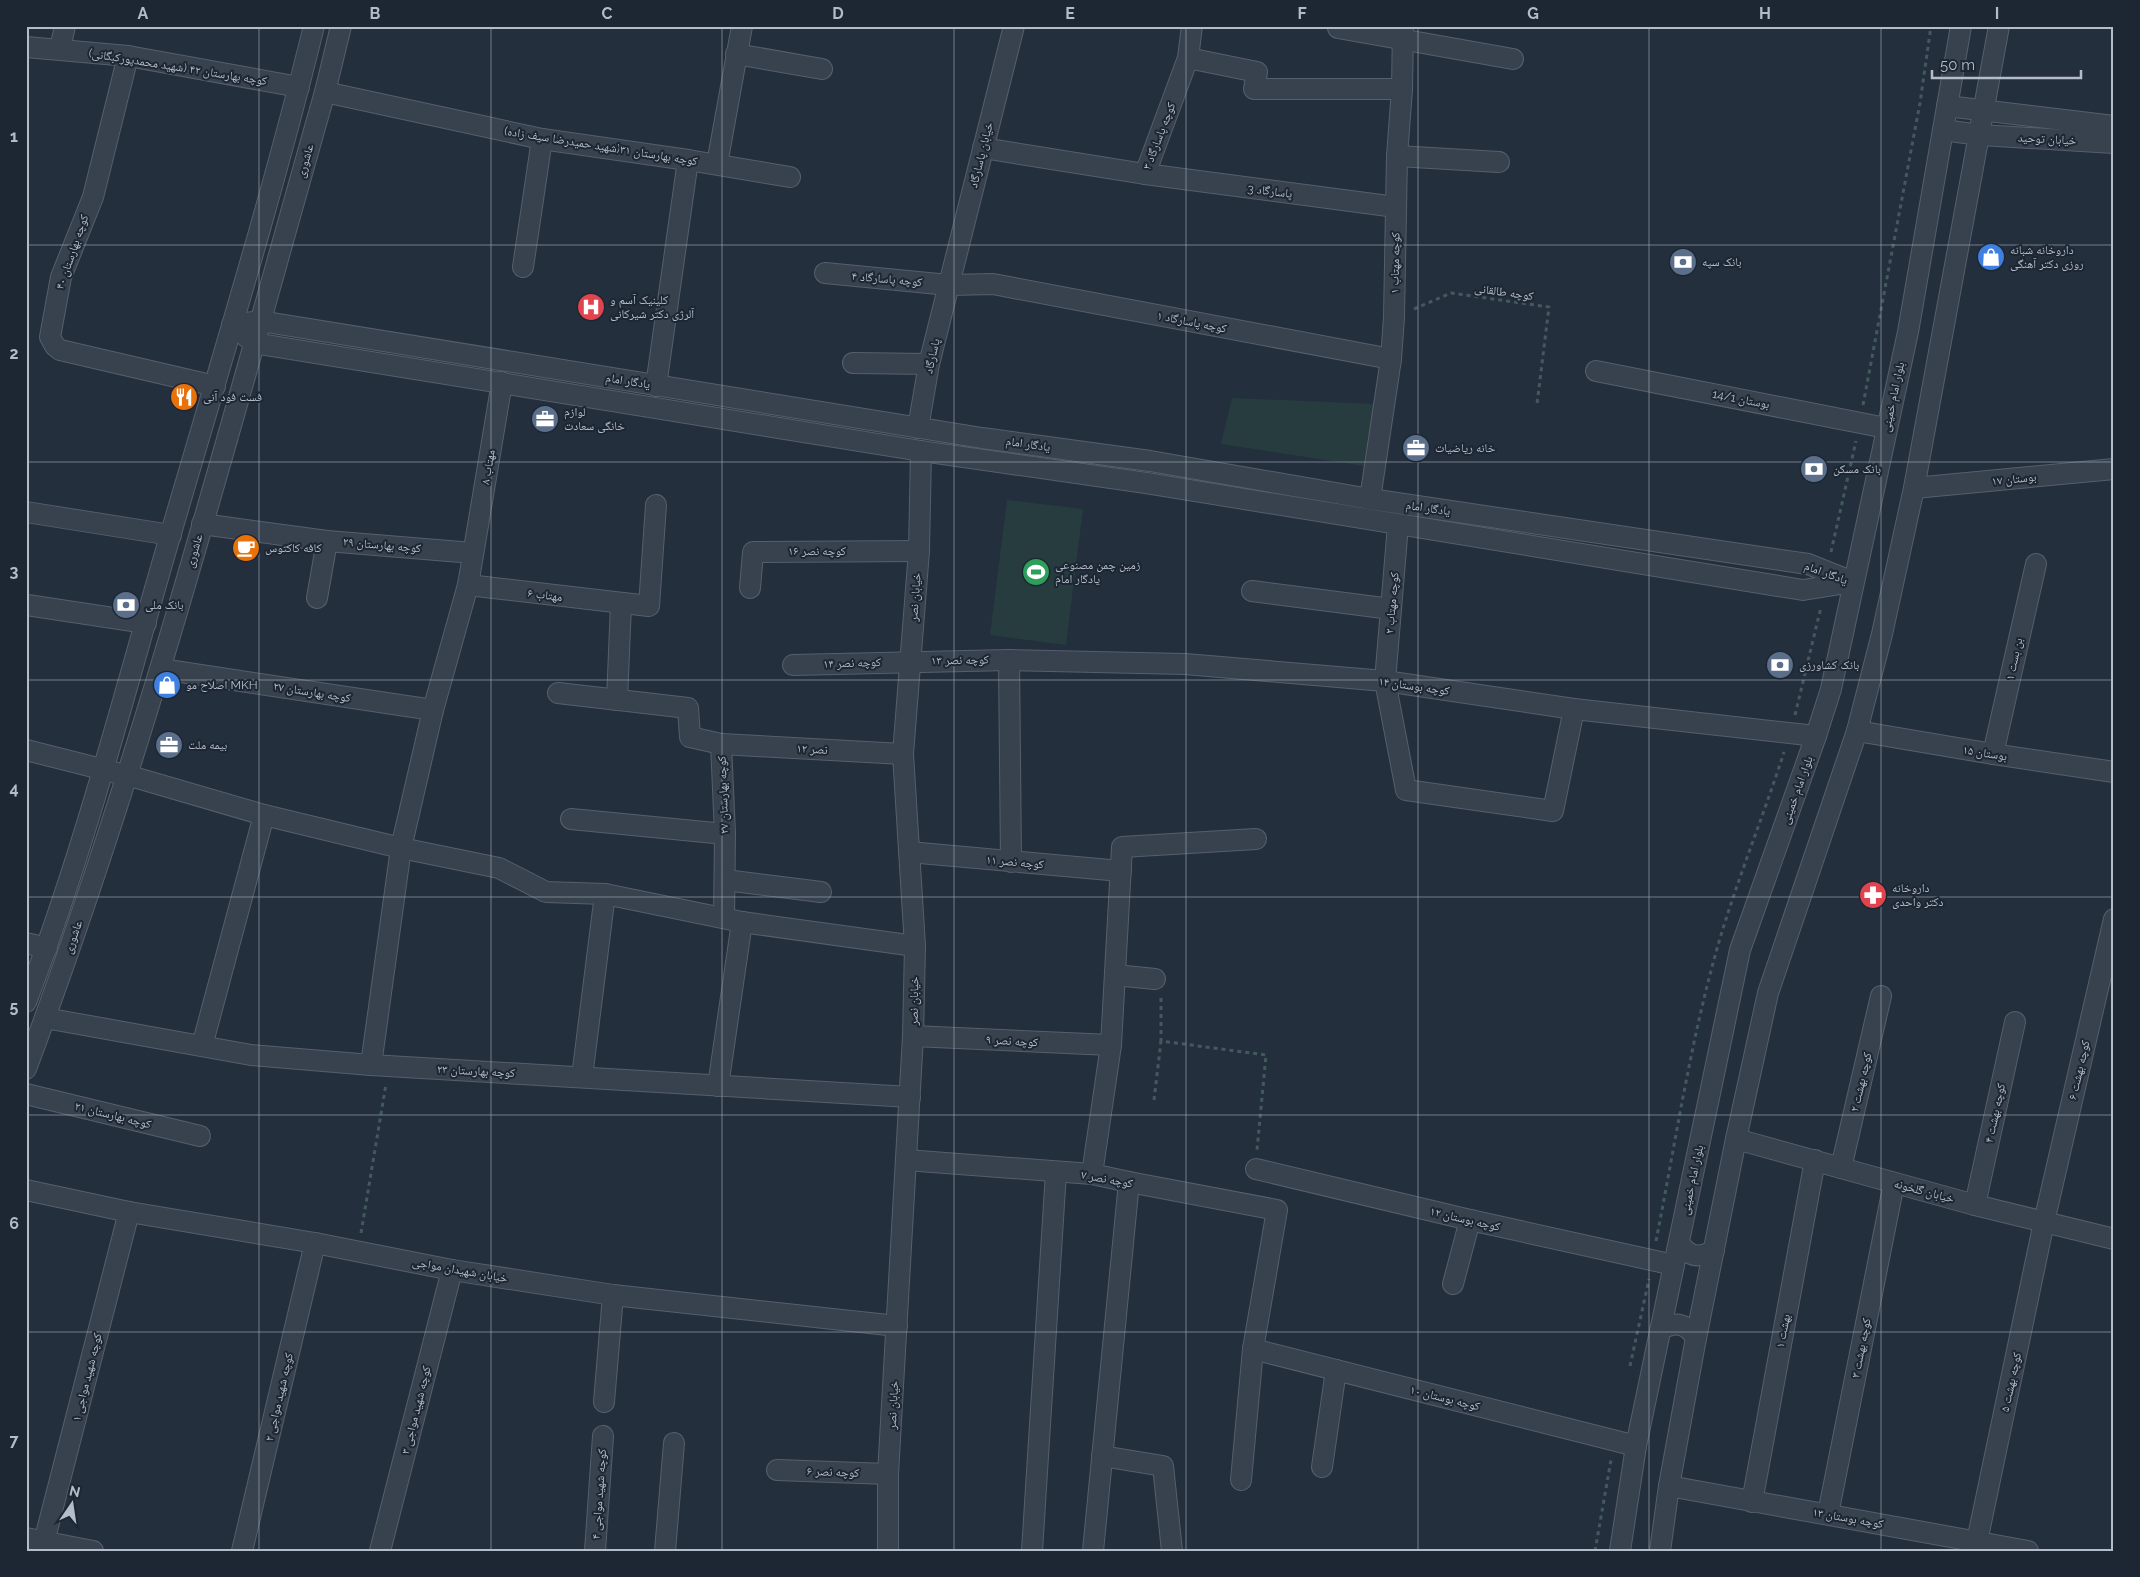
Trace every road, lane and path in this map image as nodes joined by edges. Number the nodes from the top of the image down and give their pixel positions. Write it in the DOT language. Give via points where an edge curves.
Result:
graph roads {
  1 [pos="65,26"];
  2 [pos="314,26"];
  3 [pos="341,26"];
  4 [pos="742,26"];
  5 [pos="1014,26"];
  6 [pos="1192,26"];
  7 [pos="1931,26"];
  8 [pos="1961,26"];
  9 [pos="1999,26"];
  10 [pos="1338,28"];
  11 [pos="1402,32"];
  12 [pos="26,47"];
  13 [pos="60,49"];
  14 [pos="736,54"];
  15 [pos="128,56"];
  16 [pos="1188,58"];
  17 [pos="1513,59"];
  18 [pos="822,69"];
  19 [pos="299,87"];
  20 [pos="1402,89"];
  21 [pos="325,92"];
  22 [pos="1947,106"];
  23 [pos="1984,112"];
  24 [pos="2114,126"];
  25 [pos="1944,130"];
  26 [pos="1980,134"];
  27 [pos="542,139"];
  28 [pos="2114,142"];
  29 [pos="983,148"];
  30 [pos="1397,156"];
  31 [pos="688,160"];
  32 [pos="1498,162"];
  33 [pos="717,164"];
  34 [pos="1145,174"];
  35 [pos="790,177"];
  36 [pos="1396,207"];
  37 [pos="523,267"];
  38 [pos="825,273"];
  39 [pos="949,284"];
  40 [pos="993,284"];
  41 [pos="1394,317"];
  42 [pos="260,321"];
  43 [pos="232,325"];
  44 [pos="303,328"];
  45 [pos="254,343"];
  46 [pos="299,350"];
  47 [pos="1391,360"];
  48 [pos="853,363"];
  49 [pos="929,364"];
  50 [pos="1596,371"];
  51 [pos="502,382"];
  52 [pos="215,386"];
  53 [pos="656,386"];
  54 [pos="1537,404"];
  55 [pos="1860,422"];
  56 [pos="918,428"];
  57 [pos="1886,428"];
  58 [pos="921,451"];
  59 [pos="1150,461"];
  60 [pos="2113,471"];
  61 [pos="1146,483"];
  62 [pos="1914,488"];
  63 [pos="1370,499"];
  64 [pos="656,505"];
  65 [pos="26,512"];
  66 [pos="202,524"];
  67 [pos="1398,525"];
  68 [pos="171,535"];
  69 [pos="326,540"];
  70 [pos="919,551"];
  71 [pos="473,552"];
  72 [pos="2036,564"];
  73 [pos="1827,579"];
  74 [pos="1853,582"];
  75 [pos="468,585"];
  76 [pos="750,588"];
  77 [pos="1252,591"];
  78 [pos="317,598"];
  79 [pos="621,604"];
  80 [pos="26,605"];
  81 [pos="1391,609"];
  82 [pos="146,622"];
  83 [pos="1009,660"];
  84 [pos="910,661"];
  85 [pos="793,665"];
  86 [pos="161,669"];
  87 [pos="1386,681"];
  88 [pos="558,693"];
  89 [pos="617,700"];
  90 [pos="1574,709"];
  91 [pos="433,710"];
  92 [pos="1857,731"];
  93 [pos="1790,734"];
  94 [pos="1816,736"];
  95 [pos="720,744"];
  96 [pos="26,750"];
  97 [pos="903,754"];
  98 [pos="1994,754"];
  99 [pos="95,767"];
  100 [pos="2114,772"];
  101 [pos="128,776"];
  102 [pos="264,815"];
  103 [pos="571,819"];
  104 [pos="725,834"];
  105 [pos="1256,839"];
  106 [pos="401,848"];
  107 [pos="908,852"];
  108 [pos="1011,862"];
  109 [pos="1121,871"];
  110 [pos="725,880"];
  111 [pos="821,892"];
  112 [pos="605,894"];
  113 [pos="2114,919"];
  114 [pos="733,920"];
  115 [pos="26,943"];
  116 [pos="915,946"];
  117 [pos="47,948"];
  118 [pos="1115,975"];
  119 [pos="1155,979"];
  120 [pos="1881,996"];
  121 [pos="26,1002"];
  122 [pos="45,1018"];
  123 [pos="2015,1022"];
  124 [pos="913,1036"];
  125 [pos="1161,1042"];
  126 [pos="1110,1045"];
  127 [pos="202,1046"];
  128 [pos="380,1065"];
  129 [pos="26,1068"];
  130 [pos="582,1077"];
  131 [pos="718,1086"];
  132 [pos="26,1094"];
  133 [pos="910,1097"];
  134 [pos="1154,1100"];
  135 [pos="200,1136"];
  136 [pos="1736,1138"];
  137 [pos="906,1160"];
  138 [pos="1815,1160"];
  139 [pos="1841,1168"];
  140 [pos="1256,1169"];
  141 [pos="1056,1172"];
  142 [pos="1092,1174"];
  143 [pos="1129,1182"];
  144 [pos="1894,1183"];
  145 [pos="26,1190"];
  146 [pos="1975,1205"];
  147 [pos="129,1212"];
  148 [pos="1470,1220"];
  149 [pos="2044,1222"];
  150 [pos="2114,1239"];
  151 [pos="315,1243"];
  152 [pos="1679,1243"];
  153 [pos="1714,1250"];
  154 [pos="358,1251"];
  155 [pos="1652,1260"];
  156 [pos="1674,1265"];
  157 [pos="452,1270"];
  158 [pos="1453,1284"];
  159 [pos="613,1295"];
  160 [pos="897,1326"];
  161 [pos="1660,1330"];
  162 [pos="1696,1338"];
  163 [pos="1253,1349"];
  164 [pos="1630,1368"];
  165 [pos="1336,1370"];
  166 [pos="604,1402"];
  167 [pos="602,1436"];
  168 [pos="1615,1441"];
  169 [pos="674,1443"];
  170 [pos="1636,1446"];
  171 [pos="1102,1456"];
  172 [pos="1322,1467"];
  173 [pos="777,1470"];
  174 [pos="888,1474"];
  175 [pos="1241,1480"];
  176 [pos="1669,1486"];
  177 [pos="1752,1502"];
  178 [pos="1828,1514"];
  179 [pos="35,1540"];
  180 [pos="1976,1546"];
  181 [pos="92,1551"];
  182 [pos="242,1551"];
  183 [pos="380,1551"];
  184 [pos="594,1551"];
  185 [pos="665,1551"];
  186 [pos="888,1551"];
  187 [pos="1032,1551"];
  188 [pos="1093,1551"];
  189 [pos="1172,1551"];
  190 [pos="1595,1551"];
  191 [pos="1620,1551"];
  192 [pos="1660,1551"];
  193 [pos="2028,1551"];
  1 -- 13 [label="street"];
  2 -- 19 [label="street, عاشوری"];
  3 -- 21 [label="street, عاشوری"];
  4 -- 14 [label="street"];
  5 -- 29 [label="street, خیابان پاسارگاد"];
  6 -- 16 [label="street, کوچه پاسارگاد ۳"];
  7 -- 55 [label="path" via="1920,103"];
  8 -- 22 [label="street, بلوار امام خمینی"];
  9 -- 23 [label="street"];
  10 -- 11 [label="street"];
  11 -- 17 [label="street"];
  11 -- 20 [label="street, کوچه مهتاب ۱"];
  12 -- 13 [label="street, کوچه بهارستان ۴۲ (شهید محمدپورکبگانی)"];
  13 -- 15 [label="street, کوچه بهارستان ۴۲ (شهید محمدپورکبگانی)"];
  14 -- 18 [label="street"];
  14 -- 33 [label="street"];
  15 -- 19 [label="street, کوچه بهارستان ۴۲ (شهید محمدپورکبگانی)"];
  15 -- 52 [label="street, کوچه بهارستان ۴۰" via="92,197 61,277 50,337 60,350"];
  16 -- 20 [label="street" via="1257,72 1254,89"];
  16 -- 34 [label="street, کوچه پاسارگاد ۳"];
  19 -- 43 [label="street, عاشوری"];
  20 -- 30 [label="street, کوچه مهتاب ۱"];
  21 -- 27 [label="street, کوچه بهارستان ۳۱(شهید حمیدرضا سیف زاده)"];
  21 -- 42 [label="street, عاشوری"];
  22 -- 23 [label="street, خیابان توحید"];
  22 -- 25 [label="street, بلوار امام خمینی"];
  23 -- 24 [label="street, خیابان توحید"];
  23 -- 26 [label="street"];
  25 -- 26 [label="street, خیابان توحید"];
  25 -- 57 [label="street, بلوار امام خمینی" via="1908,332"];
  26 -- 28 [label="street, خیابان توحید"];
  26 -- 62 [label="street"];
  27 -- 31 [label="street, کوچه بهارستان ۳۱(شهید حمیدرضا سیف زاده)"];
  27 -- 37 [label="street"];
  29 -- 34 [label="street, کوچه پاسارگاد ۳"];
  29 -- 39 [label="street, خیابان پاسارگاد"];
  30 -- 32 [label="street"];
  30 -- 36 [label="street, کوچه مهتاب ۱"];
  31 -- 33 [label="street, کوچه بهارستان ۳۱(شهید حمیدرضا سیف زاده)"];
  31 -- 53 [label="street"];
  33 -- 35 [label="street, کوچه بهارستان ۳۱(شهید حمیدرضا سیف زاده)"];
  34 -- 36 [label="street, پاسارگاد 3"];
  36 -- 41 [label="street, کوچه مهتاب ۱"];
  38 -- 39 [label="street, کوچه پاسارگاد ۴"];
  39 -- 40 [label="street, کوچه پاسارگاد ۴"];
  39 -- 49 [label="street, پاسارگاد"];
  40 -- 47 [label="street, کوچه پاسارگاد ۱"];
  41 -- 47 [label="street, کوچه مهتاب ۱"];
  41 -- 54 [label="path, کوچه طالقانی" via="1451,293 1549,307"];
  42 -- 43 [label="street, یادگار امام"];
  42 -- 44 [label="street, یادگار امام"];
  42 -- 45 [label="street, عاشوری"];
  43 -- 45 [label="street"];
  43 -- 52 [label="street, عاشوری"];
  44 -- 46 [label="street" via="297,334"];
  44 -- 53 [label="street, یادگار امام"];
  45 -- 46 [label="street, یادگار امام"];
  45 -- 66 [label="street, عاشوری"];
  46 -- 51 [label="street, یادگار امام"];
  47 -- 63 [label="street, کوچه مهتاب ۱"];
  48 -- 49 [label="street"];
  49 -- 56 [label="street, پاسارگاد"];
  50 -- 55 [label="street, بوستان 14/1"];
  51 -- 58 [label="street, یادگار امام"];
  51 -- 71 [label="street, مهتاب ۸"];
  52 -- 68 [label="street, عاشوری"];
  53 -- 56 [label="street, یادگار امام"];
  55 -- 57 [label="street, بوستان 14/1"];
  55 -- 73 [label="path"];
  56 -- 59 [label="street, یادگار امام"];
  57 -- 74 [label="street, بلوار امام خمینی"];
  58 -- 61 [label="street, یادگار امام"];
  58 -- 70 [label="street, خیابان نصر"];
  59 -- 61 [label="street"];
  59 -- 63 [label="street, یادگار امام"];
  60 -- 62 [label="street, بوستان ۱۷"];
  61 -- 67 [label="street, یادگار امام"];
  62 -- 92 [label="street"];
  63 -- 73 [label="street, یادگار امام" via="1808,564"];
  64 -- 79 [label="street, مهتاب ۶" via="649,606"];
  65 -- 68 [label="street"];
  66 -- 69 [label="street, کوچه بهارستان ۲۹"];
  66 -- 86 [label="street, عاشوری"];
  67 -- 73 [label="street, یادگار امام" via="1803,590"];
  67 -- 81 [label="street, کوچه مهتاب ۲"];
  68 -- 82 [label="street, عاشوری"];
  69 -- 71 [label="street, کوچه بهارستان ۲۹"];
  69 -- 78 [label="street"];
  70 -- 76 [label="street, کوچه نصر ۱۶" via="753,552"];
  70 -- 84 [label="street, خیابان نصر"];
  71 -- 75 [label="street, مهتاب ۸"];
  72 -- 98 [label="street, بن بست ۱"];
  73 -- 74 [label="street, یادگار امام"];
  73 -- 93 [label="path"];
  74 -- 94 [label="street, بلوار امام خمینی" via="1831,689"];
  75 -- 79 [label="street, مهتاب ۶"];
  75 -- 91 [label="street, مهتاب ۸"];
  77 -- 81 [label="street"];
  79 -- 89 [label="street"];
  80 -- 82 [label="street"];
  81 -- 87 [label="street, کوچه مهتاب ۲"];
  82 -- 99 [label="street, عاشوری"];
  83 -- 84 [label="street, کوچه نصر ۱۳"];
  83 -- 87 [label="street, کوچه بوستان ۱۴" via="1185,664"];
  83 -- 108 [label="street"];
  84 -- 85 [label="street, کوچه نصر ۱۴"];
  84 -- 97 [label="street, خیابان نصر"];
  86 -- 91 [label="street, کوچه بهارستان ۲۷"];
  86 -- 101 [label="street, عاشوری"];
  87 -- 90 [label="street, کوچه بوستان ۱۴"];
  87 -- 90 [label="street, کوچه مهتاب ۲" via="1406,790 1553,811"];
  88 -- 89 [label="street, کوچه بهارستان ۲۷"];
  89 -- 95 [label="street, کوچه بهارستان ۲۷" via="688,708 690,737"];
  90 -- 93 [label="street, کوچه بوستان ۱۴"];
  91 -- 106 [label="street, مهتاب ۸"];
  92 -- 98 [label="street, بوستان ۱۵"];
  92 -- 136 [label="street" via="1768,993"];
  93 -- 94 [label="street, کوچه بوستان ۱۴"];
  93 -- 155 [label="path" via="1711,968"];
  94 -- 152 [label="street, بلوار امام خمینی" via="1740,950"];
  95 -- 97 [label="street, نصر ۱۲"];
  95 -- 104 [label="street, کوچه بهارستان ۲۷"];
  96 -- 99 [label="street"];
  97 -- 107 [label="street, خیابان نصر"];
  98 -- 100 [label="street, بوستان ۱۵"];
  99 -- 101 [label="street"];
  99 -- 117 [label="street, عاشوری"];
  101 -- 102 [label="street"];
  101 -- 122 [label="street, عاشوری"];
  102 -- 106 [label="street"];
  102 -- 127 [label="street"];
  103 -- 104 [label="street"];
  104 -- 110 [label="street, کوچه بهارستان ۲۷"];
  105 -- 109 [label="street" via="1122,846"];
  106 -- 112 [label="street" via="499,868 546,892"];
  106 -- 128 [label="street, مهتاب ۸"];
  107 -- 108 [label="street, کوچه نصر ۱۱"];
  107 -- 116 [label="street, خیابان نصر"];
  108 -- 109 [label="street, کوچه نصر ۱۱"];
  109 -- 118 [label="street"];
  110 -- 111 [label="street"];
  110 -- 114 [label="street, کوچه بهارستان ۲۷"];
  112 -- 114 [label="street"];
  112 -- 130 [label="street"];
  113 -- 149 [label="street, کوچه بهشت ۶"];
  114 -- 116 [label="street"];
  114 -- 131 [label="street, کوچه بهارستان ۲۷"];
  115 -- 117 [label="street"];
  116 -- 124 [label="street, خیابان نصر"];
  117 -- 121 [label="street, عاشوری"];
  118 -- 119 [label="street"];
  118 -- 126 [label="street"];
  119 -- 125 [label="path" via="1161,988"];
  120 -- 139 [label="street, کوچه بهشت ۲"];
  122 -- 127 [label="street, کوچه بهارستان ۲۳"];
  122 -- 129 [label="street, عاشوری"];
  123 -- 146 [label="street, کوچه بهشت ۴"];
  124 -- 126 [label="street, کوچه نصر ۹"];
  124 -- 133 [label="street, خیابان نصر"];
  125 -- 134 [label="path"];
  125 -- 140 [label="path" via="1266,1055"];
  126 -- 142 [label="street"];
  127 -- 128 [label="street, کوچه بهارستان ۲۳" via="251,1055"];
  128 -- 130 [label="street, کوچه بهارستان ۲۳"];
  128 -- 154 [label="path"];
  130 -- 131 [label="street, کوچه بهارستان ۲۳"];
  131 -- 133 [label="street, کوچه بهارستان ۲۳"];
  132 -- 135 [label="street, کوچه بهارستان ۲۱"];
  133 -- 137 [label="street, خیابان نصر"];
  136 -- 138 [label="street, خیابان گلخونه"];
  136 -- 153 [label="street"];
  137 -- 141 [label="street, کوچه نصر ۷"];
  137 -- 160 [label="street, خیابان نصر"];
  138 -- 139 [label="street, خیابان گلخونه"];
  138 -- 177 [label="street, بهشت ۱"];
  139 -- 144 [label="street, خیابان گلخونه"];
  140 -- 148 [label="street, کوچه بوستان ۱۲"];
  141 -- 142 [label="street, کوچه نصر ۷"];
  141 -- 187 [label="street"];
  142 -- 143 [label="street, کوچه نصر ۷"];
  143 -- 163 [label="street, کوچه نصر ۷" via="1277,1210"];
  143 -- 171 [label="street"];
  144 -- 146 [label="street, خیابان گلخونه"];
  144 -- 178 [label="street, کوچه بهشت ۳"];
  145 -- 147 [label="street, خیابان شهیدان مواجی"];
  146 -- 149 [label="street, خیابان گلخونه"];
  147 -- 151 [label="street, خیابان شهیدان مواجی"];
  147 -- 179 [label="street, کوچه شهید مواجی ۱"];
  148 -- 155 [label="street, کوچه بوستان ۱۲"];
  148 -- 158 [label="street"];
  149 -- 150 [label="street, خیابان گلخونه"];
  149 -- 180 [label="street, کوچه بهشت ۵"];
  151 -- 154 [label="street, خیابان شهیدان مواجی"];
  151 -- 182 [label="street, کوچه شهید مواجی ۲"];
  152 -- 153 [label="street" via="1685,1252 1694,1256 1705,1256"];
  152 -- 156 [label="street, بلوار امام خمینی"];
  153 -- 162 [label="street"];
  154 -- 157 [label="street, خیابان شهیدان مواجی"];
  155 -- 156 [label="street, کوچه بوستان ۱۲"];
  155 -- 164 [label="path"];
  156 -- 161 [label="street, بلوار امام خمینی"];
  157 -- 159 [label="street, خیابان شهیدان مواجی"];
  157 -- 183 [label="street, کوچه شهید مواجی ۳"];
  159 -- 160 [label="street, خیابان شهیدان مواجی"];
  159 -- 166 [label="street"];
  160 -- 174 [label="street, خیابان نصر"];
  161 -- 162 [label="street" via="1670,1324 1680,1324 1690,1329"];
  161 -- 170 [label="street, بلوار امام خمینی"];
  162 -- 176 [label="street"];
  163 -- 165 [label="street, کوچه بوستان ۱۰"];
  163 -- 175 [label="street"];
  165 -- 168 [label="street, کوچه بوستان ۱۰"];
  165 -- 172 [label="street"];
  167 -- 184 [label="street, کوچه شهید مواجی ۴"];
  168 -- 170 [label="street, کوچه بوستان ۱۰"];
  168 -- 190 [label="path"];
  169 -- 185 [label="street"];
  170 -- 191 [label="street, بلوار امام خمینی"];
  171 -- 188 [label="street"];
  171 -- 189 [label="street" via="1163,1466"];
  173 -- 174 [label="street, کوچه نصر ۶"];
  174 -- 186 [label="street, خیابان نصر"];
  176 -- 177 [label="street, کوچه بوستان ۱۳"];
  176 -- 192 [label="street"];
  177 -- 178 [label="street, کوچه بوستان ۱۳"];
  178 -- 180 [label="street, کوچه بوستان ۱۳"];
  179 -- 181 [label="street"];
  180 -- 193 [label="street, کوچه بوستان ۱۳"];
}
